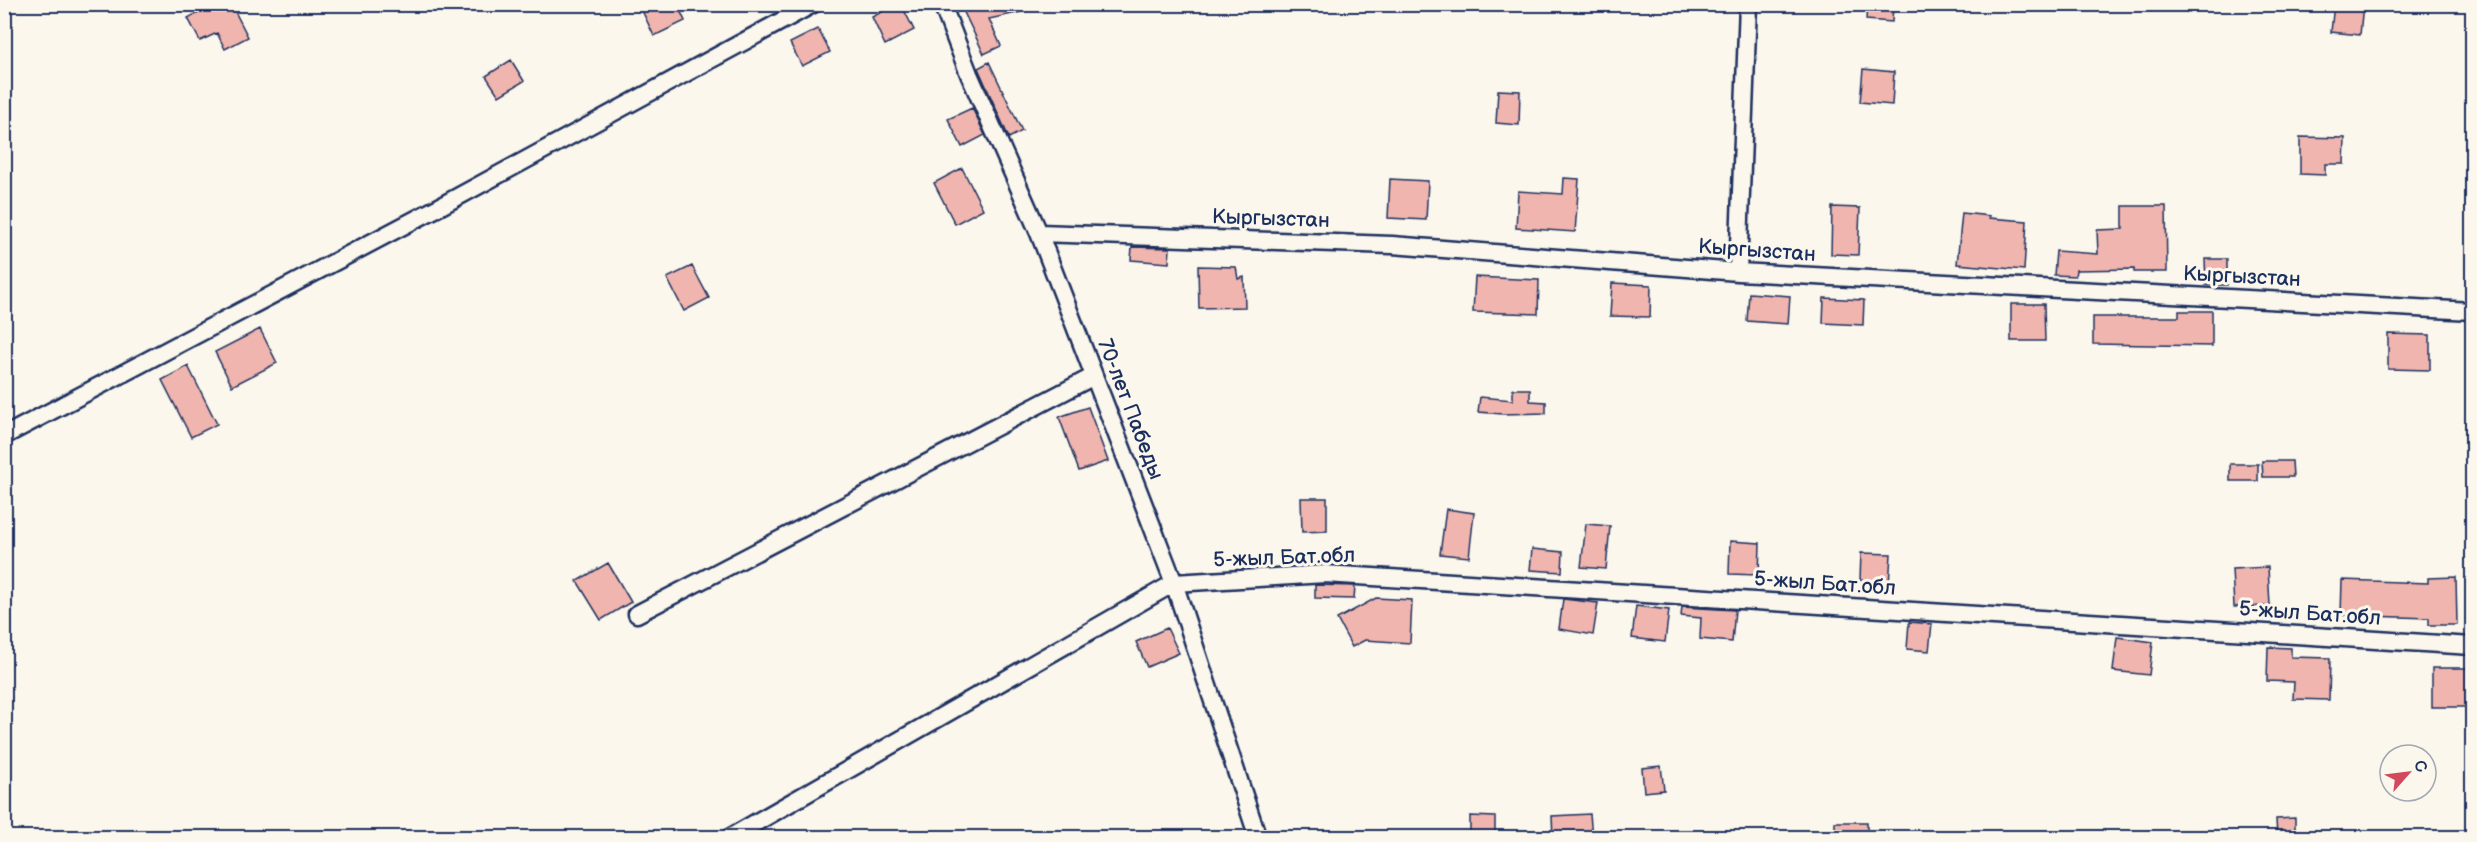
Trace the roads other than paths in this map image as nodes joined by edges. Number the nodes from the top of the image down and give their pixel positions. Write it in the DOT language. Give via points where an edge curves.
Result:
graph roads {
  1 [pos="813,4"];
  2 [pos="942,4"];
  3 [pos="1748,4"];
  4 [pos="1039,233"];
  5 [pos="1738,272"];
  6 [pos="2472,311"];
  7 [pos="1094,376"];
  8 [pos="4,436"];
  9 [pos="1174,583"];
  10 [pos="637,614"];
  11 [pos="2472,646"];
  12 [pos="729,837"];
  13 [pos="1258,837"];
  1 -- 8 [label="street"];
  2 -- 4 [label="street, 70-лет Пабеды"];
  3 -- 5 [label="street"];
  4 -- 5 [label="street, Кыргызстан" via="1392,245"];
  4 -- 7 [label="street, 70-лет Пабеды"];
  5 -- 6 [label="street, Кыргызстан"];
  7 -- 9 [label="street, 70-лет Пабеды"];
  7 -- 10 [label="street"];
  9 -- 11 [label="street, 5-жыл Бат.обл" via="1325,574"];
  9 -- 12 [label="street"];
  9 -- 13 [label="street, 70-лет Пабеды"];
}
